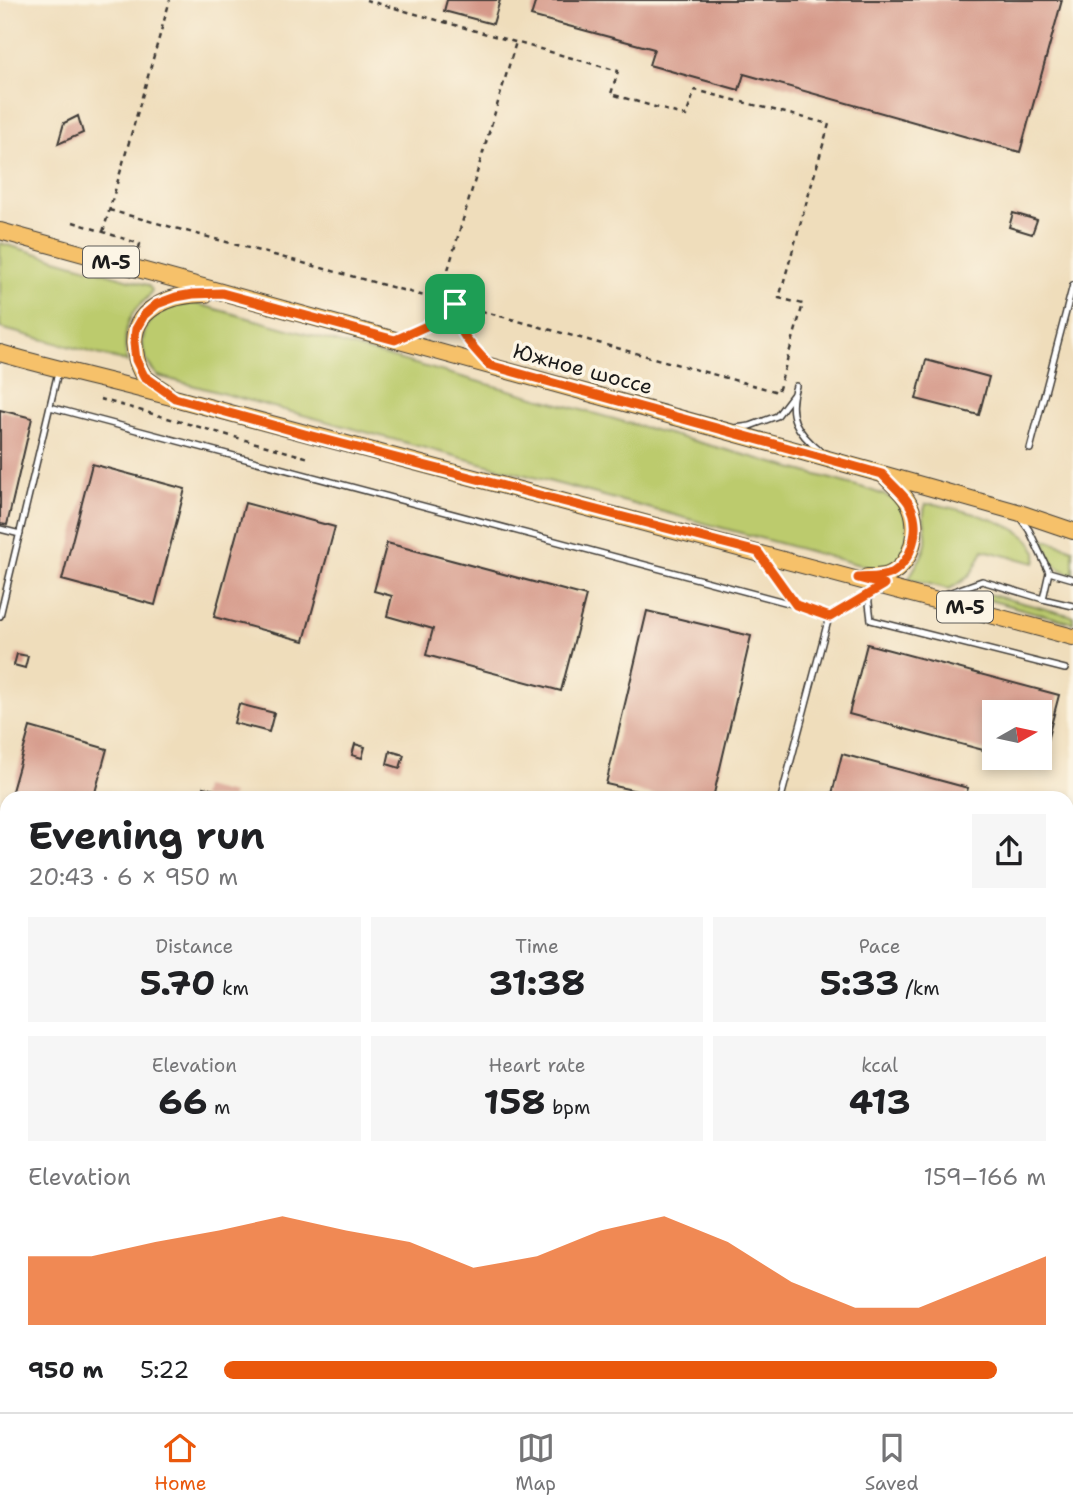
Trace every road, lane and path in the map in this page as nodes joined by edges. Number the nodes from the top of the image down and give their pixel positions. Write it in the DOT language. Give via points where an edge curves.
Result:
graph roads {
  1 [pos="170,0"];
  2 [pos="366,0"];
  3 [pos="516,42"];
  4 [pos="110,210"];
  5 [pos="73,222"];
  6 [pos="0,231"];
  7 [pos="103,232"];
  8 [pos="138,251"];
  9 [pos="1073,285"];
  10 [pos="459,292"];
  11 [pos="222,293"];
  12 [pos="439,299"];
  13 [pos="455,304"];
  14 [pos="395,340"];
  15 [pos="0,354"];
  16 [pos="489,365"];
  17 [pos="58,369"];
  18 [pos="796,386"];
  19 [pos="793,395"];
  20 [pos="175,398"];
  21 [pos="100,399"];
  22 [pos="50,407"];
  23 [pos="715,428"];
  24 [pos="1030,449"];
  25 [pos="309,458"];
  26 [pos="831,460"];
  27 [pos="882,474"];
  28 [pos="1017,512"];
  29 [pos="0,529"];
  30 [pos="1073,531"];
  31 [pos="20,534"];
  32 [pos="758,552"];
  33 [pos="1049,572"];
  34 [pos="858,578"];
  35 [pos="1073,579"];
  36 [pos="884,585"];
  37 [pos="868,595"];
  38 [pos="933,598"];
  39 [pos="1043,599"];
  40 [pos="796,605"];
  41 [pos="1073,606"];
  42 [pos="0,616"];
  43 [pos="830,617"];
  44 [pos="1073,637"];
  45 [pos="1065,669"];
  46 [pos="783,791"];
  1 -- 4 [label="path"];
  2 -- 3 [label="path"];
  3 -- 12 [label="path"];
  3 -- 13 [label="path" via="618,71 611,94 686,116 695,90 829,124 779,298 803,304 778,392"];
  4 -- 7 [label="path"];
  4 -- 12 [label="path"];
  5 -- 7 [label="path"];
  6 -- 11 [label="main road, Южное шоссе / М-5"];
  7 -- 8 [label="path" via="140,244"];
  9 -- 24 [label="lane"];
  10 -- 13 [label="lane"];
  11 -- 14 [label="main road, Южное шоссе / М-5"];
  11 -- 20 [label="main road" via="193,294 157,304 136,329 136,360 144,376"];
  12 -- 13 [label="path"];
  13 -- 14 [label="lane" via="433,323"];
  13 -- 16 [label="lane" via="460,332"];
  14 -- 16 [label="main road, Южное шоссе / М-5"];
  15 -- 17 [label="main road, М-5"];
  16 -- 23 [label="main road, Южное шоссе / М-5"];
  17 -- 20 [label="main road, М-5"];
  17 -- 22 [label="lane"];
  18 -- 19 [label="lane"];
  19 -- 23 [label="lane" via="777,416 743,427"];
  19 -- 26 [label="lane" via="793,420 809,442"];
  20 -- 32 [label="main road, М-5"];
  21 -- 25 [label="path"];
  22 -- 31 [label="lane"];
  22 -- 40 [label="lane"];
  23 -- 26 [label="main road, Южное шоссе / М-5"];
  26 -- 27 [label="main road, Южное шоссе / М-5"];
  27 -- 28 [label="main road, Южное шоссе / М-5"];
  27 -- 34 [label="main road" via="909,502 914,538 901,567 887,575"];
  28 -- 30 [label="main road, Южное шоссе / М-5"];
  28 -- 33 [label="lane"];
  29 -- 31 [label="lane"];
  31 -- 42 [label="lane"];
  32 -- 34 [label="main road, М-5"];
  32 -- 40 [label="lane"];
  33 -- 35 [label="lane"];
  33 -- 39 [label="lane"];
  34 -- 36 [label="main road, М-5"];
  36 -- 37 [label="lane"];
  36 -- 38 [label="main road, М-5"];
  37 -- 43 [label="lane"];
  37 -- 45 [label="lane" via="872,620"];
  38 -- 39 [label="lane" via="982,581"];
  38 -- 44 [label="main road, М-5"];
  39 -- 41 [label="lane"];
  40 -- 43 [label="lane"];
  43 -- 46 [label="lane"];
}
